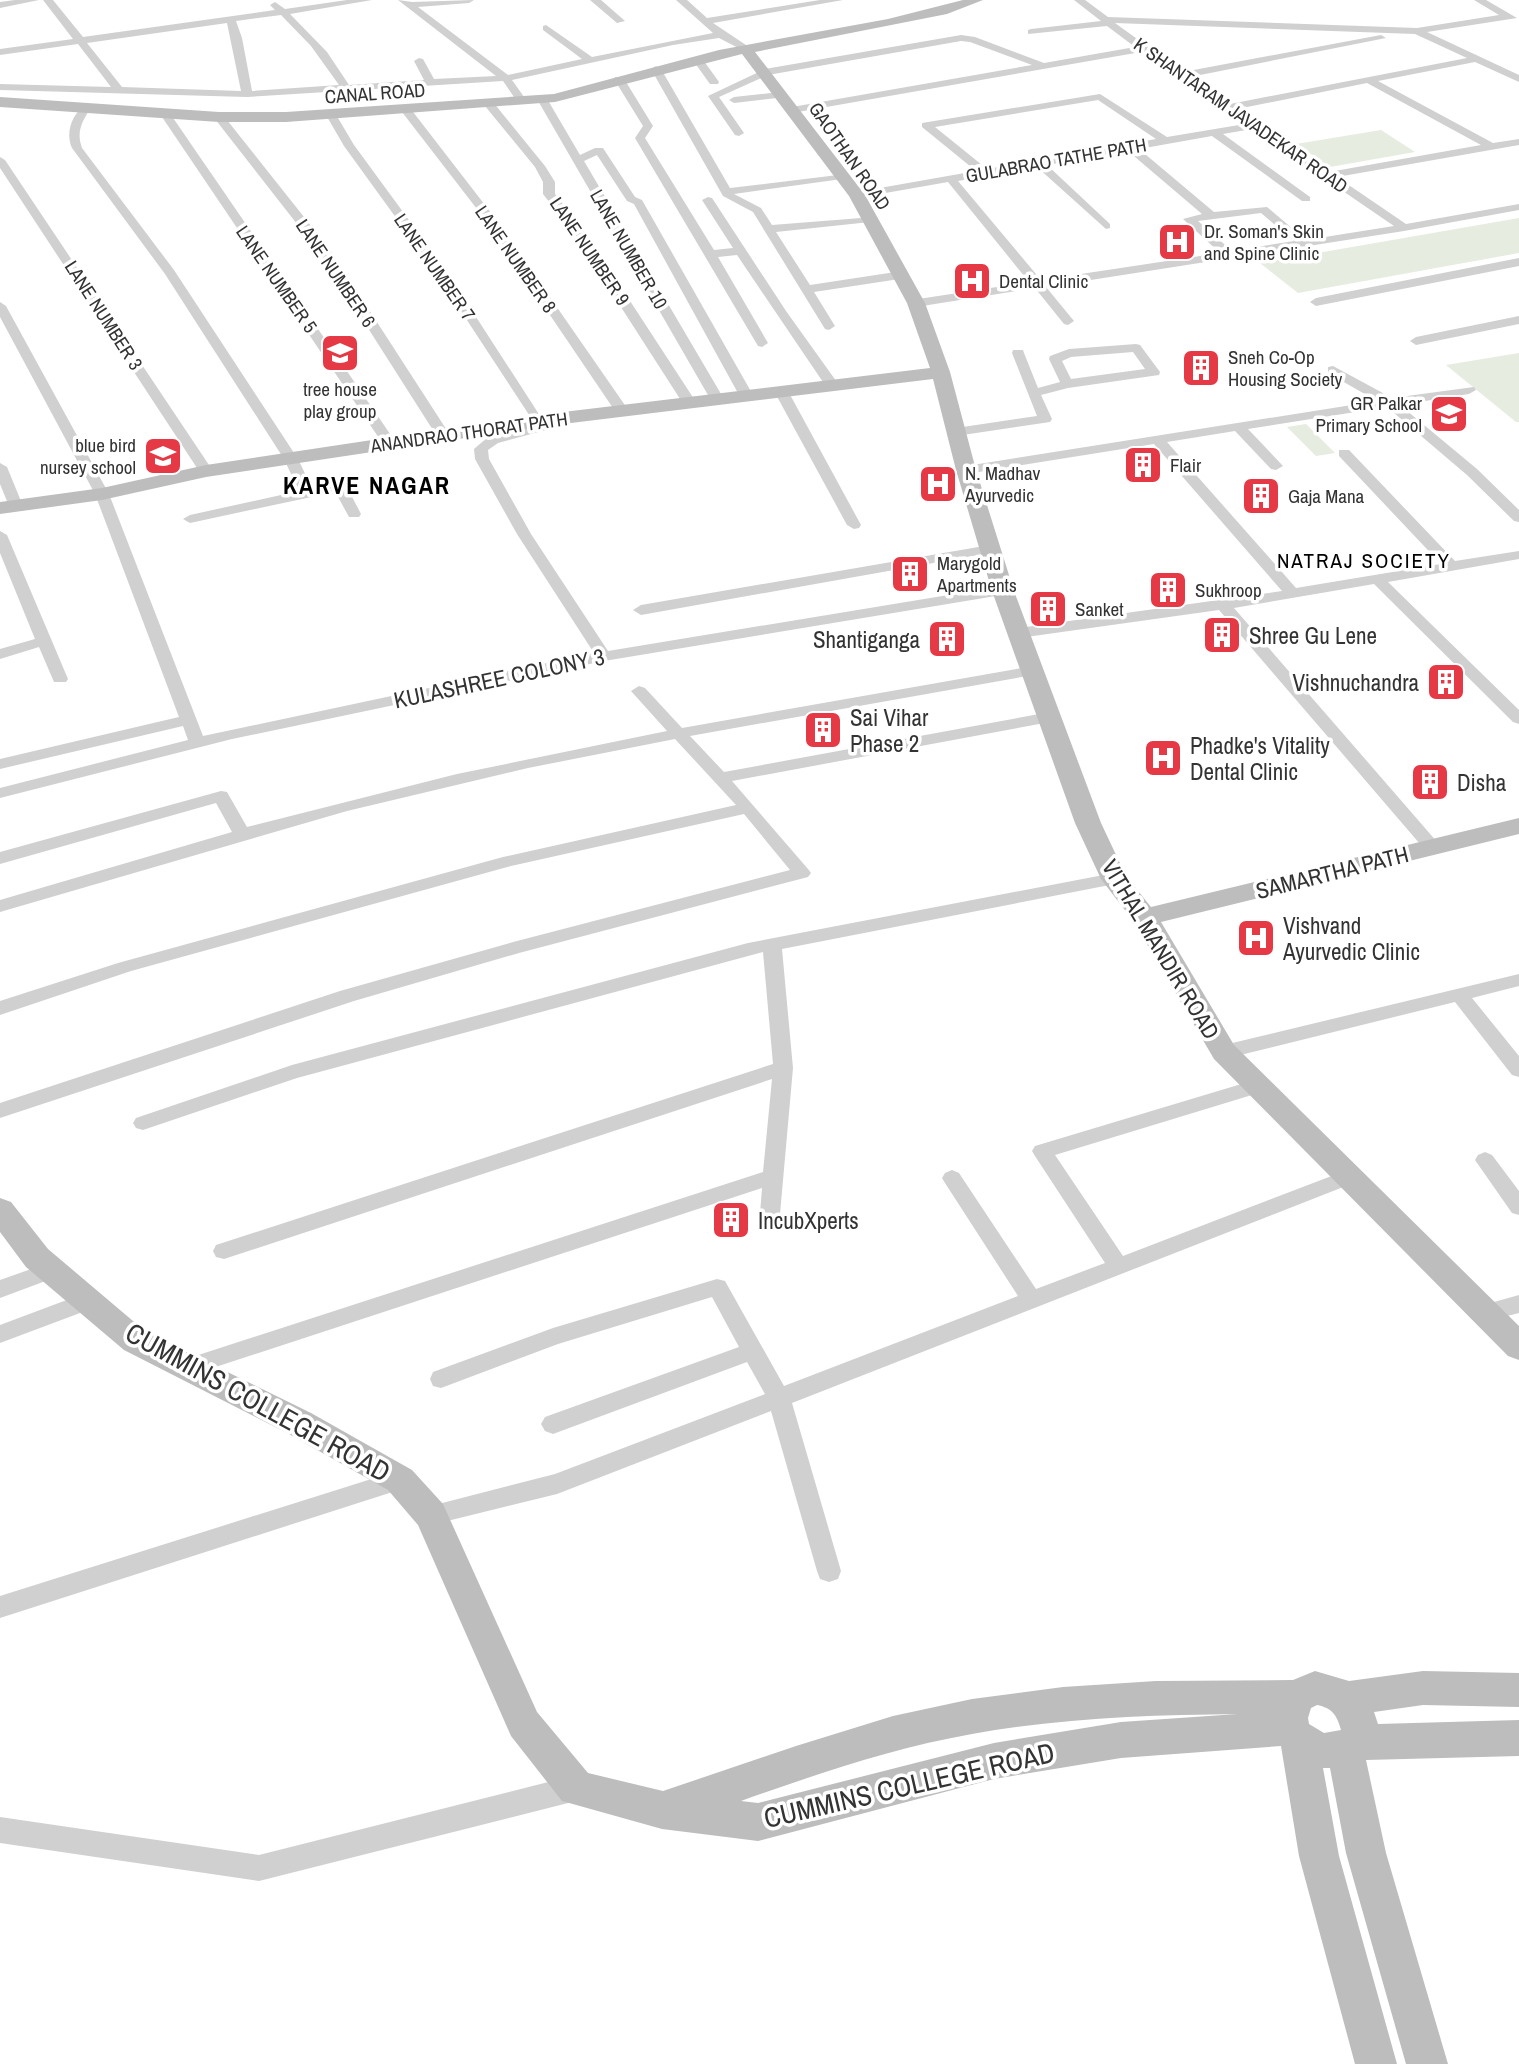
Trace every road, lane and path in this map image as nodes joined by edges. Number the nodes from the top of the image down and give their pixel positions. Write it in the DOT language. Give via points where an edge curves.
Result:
graph roads {
  1 [pos="34,0"];
  2 [pos="48,0"];
  3 [pos="269,0"];
  4 [pos="367,0"];
  5 [pos="469,0"];
  6 [pos="594,0"];
  7 [pos="681,0"];
  8 [pos="746,0"];
  9 [pos="838,0"];
  10 [pos="976,0"];
  11 [pos="1079,0"];
  12 [pos="1479,0"];
  13 [pos="407,2"];
  14 [pos="0,5"];
  15 [pos="281,11"];
  16 [pos="755,14"];
  17 [pos="1507,16"];
  18 [pos="231,21"];
  19 [pos="620,21"];
  20 [pos="705,21"];
  21 [pos="1107,21"];
  22 [pos="1519,21"];
  23 [pos="546,28"];
  24 [pos="1417,31"];
  25 [pos="1031,33"];
  26 [pos="721,35"];
  27 [pos="80,41"];
  28 [pos="746,49"];
  29 [pos="1143,49"];
  30 [pos="0,52"];
  31 [pos="697,59"];
  32 [pos="1477,59"];
  33 [pos="590,60"];
  34 [pos="419,61"];
  35 [pos="1040,65"];
  36 [pos="656,69"];
  37 [pos="765,72"];
  38 [pos="1182,75"];
  39 [pos="506,78"];
  40 [pos="620,79"];
  41 [pos="1519,79"];
  42 [pos="1368,80"];
  43 [pos="714,82"];
  44 [pos="431,83"];
  45 [pos="0,87"];
  46 [pos="366,87"];
  47 [pos="346,88"];
  48 [pos="119,90"];
  49 [pos="226,93"];
  50 [pos="247,94"];
  51 [pos="781,95"];
  52 [pos="542,99"];
  53 [pos="734,100"];
  54 [pos="522,101"];
  55 [pos="0,102"];
  56 [pos="489,104"];
  57 [pos="1229,107"];
  58 [pos="86,108"];
  59 [pos="407,110"];
  60 [pos="792,110"];
  61 [pos="373,113"];
  62 [pos="165,114"];
  63 [pos="331,115"];
  64 [pos="214,117"];
  65 [pos="1256,125"];
  66 [pos="1214,132"];
  67 [pos="739,133"];
  68 [pos="1165,141"];
  69 [pos="1519,142"];
  70 [pos="1130,147"];
  71 [pos="1492,147"];
  72 [pos="0,160"];
  73 [pos="577,160"];
  74 [pos="1039,163"];
  75 [pos="984,172"];
  76 [pos="1328,175"];
  77 [pos="842,176"];
  78 [pos="950,178"];
  79 [pos="727,192"];
  80 [pos="856,195"];
  81 [pos="1306,199"];
  82 [pos="708,200"];
  83 [pos="1519,207"];
  84 [pos="1213,216"];
  85 [pos="870,219"];
  86 [pos="1106,226"];
  87 [pos="1404,228"];
  88 [pos="771,229"];
  89 [pos="1304,244"];
  90 [pos="742,251"];
  91 [pos="710,254"];
  92 [pos="1230,255"];
  93 [pos="1519,262"];
  94 [pos="902,275"];
  95 [pos="1036,285"];
  96 [pos="807,289"];
  97 [pos="1316,302"];
  98 [pos="916,303"];
  99 [pos="0,306"];
  100 [pos="1519,320"];
  101 [pos="1068,321"];
  102 [pos="829,326"];
  103 [pos="1416,341"];
  104 [pos="762,343"];
  105 [pos="1018,353"];
  106 [pos="1333,370"];
  107 [pos="941,372"];
  108 [pos="1067,384"];
  109 [pos="832,385"];
  110 [pos="1469,390"];
  111 [pos="781,391"];
  112 [pos="1033,393"];
  113 [pos="746,395"];
  114 [pos="717,399"];
  115 [pos="689,402"];
  116 [pos="1389,402"];
  117 [pos="622,411"];
  118 [pos="565,417"];
  119 [pos="538,421"];
  120 [pos="1240,427"];
  121 [pos="956,432"];
  122 [pos="443,435"];
  123 [pos="1157,439"];
  124 [pos="390,444"];
  125 [pos="1344,453"];
  126 [pos="291,459"];
  127 [pos="1276,466"];
  128 [pos="0,467"];
  129 [pos="966,470"];
  130 [pos="206,471"];
  131 [pos="307,492"];
  132 [pos="102,494"];
  133 [pos="8,507"];
  134 [pos="354,514"];
  135 [pos="1519,518"];
  136 [pos="190,519"];
  137 [pos="854,525"];
  138 [pos="0,535"];
  139 [pos="990,549"];
  140 [pos="1519,555"];
  141 [pos="1452,566"];
  142 [pos="18,577"];
  143 [pos="1377,579"];
  144 [pos="0,582"];
  145 [pos="1003,591"];
  146 [pos="1293,593"];
  147 [pos="1223,604"];
  148 [pos="641,610"];
  149 [pos="1018,633"];
  150 [pos="44,641"];
  151 [pos="0,654"];
  152 [pos="604,656"];
  153 [pos="1032,671"];
  154 [pos="60,679"];
  155 [pos="639,691"];
  156 [pos="1050,717"];
  157 [pos="1519,719"];
  158 [pos="189,720"];
  159 [pos="680,732"];
  160 [pos="197,742"];
  161 [pos="0,764"];
  162 [pos="721,778"];
  163 [pos="0,793"];
  164 [pos="748,808"];
  165 [pos="1519,826"];
  166 [pos="241,833"];
  167 [pos="1432,847"];
  168 [pos="0,858"];
  169 [pos="1114,879"];
  170 [pos="0,906"];
  171 [pos="1145,917"];
  172 [pos="772,944"];
  173 [pos="1519,980"];
  174 [pos="1460,995"];
  175 [pos="0,1008"];
  176 [pos="1224,1052"];
  177 [pos="783,1068"];
  178 [pos="1519,1070"];
  179 [pos="1258,1086"];
  180 [pos="0,1111"];
  181 [pos="142,1124"];
  182 [pos="1485,1160"];
  183 [pos="773,1177"];
  184 [pos="1349,1177"];
  185 [pos="952,1178"];
  186 [pos="1519,1207"];
  187 [pos="0,1210"];
  188 [pos="770,1214"];
  189 [pos="225,1251"];
  190 [pos="1118,1266"];
  191 [pos="51,1270"];
  192 [pos="0,1289"];
  193 [pos="1032,1300"];
  194 [pos="88,1301"];
  195 [pos="1519,1304"];
  196 [pos="1484,1313"];
  197 [pos="0,1334"];
  198 [pos="1519,1347"];
  199 [pos="752,1351"];
  200 [pos="188,1367"];
  201 [pos="441,1379"];
  202 [pos="779,1398"];
  203 [pos="553,1424"];
  204 [pos="400,1480"];
  205 [pos="431,1515"];
  206 [pos="829,1571"];
  207 [pos="0,1607"];
  208 [pos="1519,1690"];
  209 [pos="1347,1698"];
  210 [pos="1295,1721"];
  211 [pos="1519,1738"];
  212 [pos="1349,1747"];
  213 [pos="576,1788"];
  214 [pos="662,1810"];
  215 [pos="0,1830"];
  216 [pos="1376,2064"];
  217 [pos="1427,2064"];
  1 -- 14 [label="street"];
  2 -- 27 [label="street"];
  3 -- 15 [label="street"];
  4 -- 15 [label="street"];
  5 -- 13 [label="street"];
  6 -- 19 [label="street"];
  7 -- 20 [label="street"];
  8 -- 16 [label="street"];
  9 -- 16 [label="street"];
  10 -- 28 [label="street, CANAL ROAD" via="888,23"];
  11 -- 21 [label="street, K SHANTARAM JAVADEKAR ROAD"];
  12 -- 17 [label="street"];
  13 -- 39 [label="street"];
  15 -- 18 [label="street"];
  15 -- 47 [label="street" via="312,39"];
  16 -- 20 [label="street"];
  17 -- 22 [label="street"];
  17 -- 24 [label="street"];
  18 -- 27 [label="street"];
  18 -- 50 [label="street"];
  20 -- 26 [label="street"];
  21 -- 24 [label="street"];
  21 -- 25 [label="street"];
  21 -- 29 [label="street, K SHANTARAM JAVADEKAR ROAD"];
  23 -- 33 [label="street"];
  24 -- 32 [label="street"];
  24 -- 38 [label="street"];
  26 -- 28 [label="street"];
  26 -- 33 [label="street"];
  27 -- 30 [label="street"];
  27 -- 48 [label="street"];
  28 -- 31 [label="street, CANAL ROAD"];
  28 -- 37 [label="street, GAOTHAN ROAD"];
  29 -- 35 [label="street"];
  29 -- 38 [label="street, K SHANTARAM JAVADEKAR ROAD"];
  31 -- 36 [label="street, CANAL ROAD"];
  31 -- 43 [label="street"];
  32 -- 41 [label="street"];
  32 -- 42 [label="street"];
  33 -- 39 [label="street"];
  34 -- 44 [label="street"];
  35 -- 37 [label="street" via="961,38"];
  35 -- 60 [label="street"];
  36 -- 40 [label="street, CANAL ROAD"];
  36 -- 79 [label="street"];
  37 -- 51 [label="street, GAOTHAN ROAD"];
  37 -- 67 [label="street" via="713,96"];
  38 -- 57 [label="street, K SHANTARAM JAVADEKAR ROAD"];
  39 -- 44 [label="street"];
  39 -- 54 [label="street"];
  40 -- 52 [label="street, CANAL ROAD"];
  40 -- 91 [label="street" via="648,126 640,138"];
  42 -- 57 [label="street"];
  42 -- 71 [label="street"];
  44 -- 46 [label="street"];
  45 -- 48 [label="street"];
  46 -- 47 [label="street"];
  46 -- 61 [label="street"];
  47 -- 50 [label="street"];
  48 -- 49 [label="street"];
  49 -- 50 [label="street"];
  49 -- 64 [label="street"];
  51 -- 53 [label="street"];
  51 -- 60 [label="street, GAOTHAN ROAD"];
  52 -- 54 [label="street, CANAL ROAD"];
  52 -- 73 [label="street, LANE NUMBER 10"];
  54 -- 56 [label="street, CANAL ROAD"];
  55 -- 58 [label="street, CANAL ROAD"];
  56 -- 59 [label="street, CANAL ROAD"];
  56 -- 115 [label="street, LANE NUMBER 9" via="540,166 549,181 549,194 579,232"];
  57 -- 65 [label="street, K SHANTARAM JAVADEKAR ROAD"];
  58 -- 62 [label="street, CANAL ROAD"];
  58 -- 126 [label="street" via="78,118 74,142 170,273"];
  59 -- 61 [label="street, CANAL ROAD"];
  59 -- 117 [label="street, LANE NUMBER 8" via="491,220"];
  60 -- 77 [label="street, GAOTHAN ROAD"];
  61 -- 63 [label="street, CANAL ROAD"];
  62 -- 64 [label="street, CANAL ROAD"];
  62 -- 124 [label="street, LANE NUMBER 5"];
  63 -- 64 [label="street, CANAL ROAD"];
  63 -- 119 [label="street, LANE NUMBER 7"];
  64 -- 122 [label="street, LANE NUMBER 6" via="327,254"];
  65 -- 66 [label="street, GULABRAO TATHE PATH"];
  65 -- 76 [label="street, K SHANTARAM JAVADEKAR ROAD"];
  66 -- 68 [label="street, GULABRAO TATHE PATH"];
  66 -- 81 [label="street"];
  68 -- 70 [label="street, GULABRAO TATHE PATH"];
  68 -- 75 [label="street" via="1100,97 926,125"];
  69 -- 71 [label="street"];
  70 -- 74 [label="street, GULABRAO TATHE PATH"];
  70 -- 84 [label="street"];
  71 -- 76 [label="street"];
  72 -- 130 [label="street, LANE NUMBER 3"];
  73 -- 113 [label="street" via="599,150 631,200 639,202"];
  73 -- 114 [label="street, LANE NUMBER 10"];
  74 -- 75 [label="street, GULABRAO TATHE PATH"];
  74 -- 86 [label="street"];
  75 -- 78 [label="street, GULABRAO TATHE PATH"];
  76 -- 87 [label="street, K SHANTARAM JAVADEKAR ROAD"];
  77 -- 79 [label="street"];
  77 -- 80 [label="street, GAOTHAN ROAD"];
  78 -- 80 [label="street, GULABRAO TATHE PATH"];
  78 -- 95 [label="street"];
  79 -- 88 [label="street" via="757,210"];
  80 -- 85 [label="street, GAOTHAN ROAD"];
  82 -- 90 [label="street"];
  83 -- 87 [label="street"];
  84 -- 89 [label="street" via="1263,209"];
  84 -- 92 [label="street" via="1189,219"];
  85 -- 88 [label="street"];
  85 -- 94 [label="street, GAOTHAN ROAD"];
  87 -- 89 [label="street"];
  88 -- 96 [label="street"];
  89 -- 92 [label="street"];
  90 -- 91 [label="street"];
  90 -- 109 [label="street"];
  91 -- 104 [label="street"];
  92 -- 95 [label="street"];
  93 -- 97 [label="street"];
  94 -- 96 [label="street"];
  94 -- 98 [label="street, GAOTHAN ROAD"];
  95 -- 98 [label="street"];
  95 -- 101 [label="street"];
  96 -- 102 [label="street"];
  98 -- 107 [label="street, GAOTHAN ROAD"];
  99 -- 132 [label="street"];
  100 -- 103 [label="street"];
  105 -- 112 [label="street"];
  106 -- 116 [label="street"];
  107 -- 109 [label="street, ANANDRAO THORAT PATH"];
  107 -- 121 [label="street, VITHAL MANDIR ROAD"];
  108 -- 108 [label="street" via="1055,359 1069,353 1136,348 1154,372"];
  108 -- 112 [label="street"];
  109 -- 111 [label="street, ANANDRAO THORAT PATH"];
  110 -- 116 [label="street"];
  111 -- 113 [label="street, ANANDRAO THORAT PATH"];
  111 -- 137 [label="street"];
  112 -- 121 [label="street" via="1045,419"];
  113 -- 114 [label="street, ANANDRAO THORAT PATH"];
  114 -- 115 [label="street, ANANDRAO THORAT PATH"];
  115 -- 117 [label="street, ANANDRAO THORAT PATH"];
  116 -- 120 [label="street"];
  116 -- 135 [label="street"];
  117 -- 118 [label="street, ANANDRAO THORAT PATH"];
  118 -- 119 [label="street, ANANDRAO THORAT PATH"];
  118 -- 152 [label="street" via="537,430 493,440 481,449 482,459 524,534"];
  119 -- 122 [label="street, ANANDRAO THORAT PATH"];
  120 -- 123 [label="street"];
  120 -- 127 [label="street"];
  121 -- 129 [label="street, VITHAL MANDIR ROAD"];
  122 -- 124 [label="street, ANANDRAO THORAT PATH"];
  123 -- 129 [label="street"];
  123 -- 146 [label="street"];
  124 -- 126 [label="street, ANANDRAO THORAT PATH"];
  125 -- 141 [label="street"];
  126 -- 130 [label="street, ANANDRAO THORAT PATH"];
  126 -- 131 [label="street"];
  128 -- 133 [label="street"];
  129 -- 139 [label="street, VITHAL MANDIR ROAD"];
  130 -- 132 [label="street, ANANDRAO THORAT PATH"];
  131 -- 134 [label="street" via="343,492"];
  131 -- 136 [label="street"];
  132 -- 133 [label="street, ANANDRAO THORAT PATH"];
  132 -- 158 [label="street"];
  138 -- 142 [label="street"];
  139 -- 145 [label="street, VITHAL MANDIR ROAD"];
  139 -- 148 [label="street"];
  140 -- 141 [label="street"];
  141 -- 143 [label="street"];
  142 -- 144 [label="street"];
  142 -- 150 [label="street"];
  143 -- 146 [label="street"];
  143 -- 157 [label="street"];
  145 -- 149 [label="street, VITHAL MANDIR ROAD"];
  145 -- 152 [label="street, KULASHREE COLONY 3"];
  146 -- 147 [label="street"];
  147 -- 149 [label="street"];
  147 -- 167 [label="street"];
  149 -- 153 [label="street, VITHAL MANDIR ROAD"];
  150 -- 151 [label="street"];
  150 -- 154 [label="street"];
  152 -- 160 [label="street, KULASHREE COLONY 3"];
  153 -- 156 [label="street, VITHAL MANDIR ROAD"];
  153 -- 159 [label="street"];
  155 -- 159 [label="street"];
  156 -- 162 [label="street"];
  156 -- 169 [label="street, VITHAL MANDIR ROAD" via="1088,823"];
  158 -- 160 [label="street"];
  158 -- 161 [label="street"];
  159 -- 162 [label="street"];
  159 -- 166 [label="street" via="456,779"];
  160 -- 163 [label="street, KULASHREE COLONY 3"];
  162 -- 164 [label="street"];
  164 -- 175 [label="street" via="509,860 125,967"];
  164 -- 180 [label="street" via="802,873 349,996"];
  165 -- 167 [label="street, SAMARTHA PATH"];
  166 -- 168 [label="street" via="221,796"];
  166 -- 170 [label="street"];
  167 -- 171 [label="street, SAMARTHA PATH"];
  169 -- 171 [label="street, VITHAL MANDIR ROAD"];
  169 -- 172 [label="street"];
  171 -- 176 [label="street, VITHAL MANDIR ROAD"];
  172 -- 177 [label="street"];
  172 -- 181 [label="street" via="305,1068"];
  173 -- 174 [label="street"];
  174 -- 176 [label="street"];
  174 -- 178 [label="street"];
  176 -- 179 [label="street, VITHAL MANDIR ROAD"];
  177 -- 183 [label="street"];
  177 -- 189 [label="street"];
  179 -- 184 [label="street, VITHAL MANDIR ROAD"];
  179 -- 190 [label="street" via="1042,1151"];
  182 -- 186 [label="street"];
  183 -- 188 [label="street"];
  183 -- 200 [label="street"];
  184 -- 190 [label="street"];
  184 -- 196 [label="street, VITHAL MANDIR ROAD"];
  185 -- 193 [label="street"];
  187 -- 191 [label="street, CUMMINS COLLEGE ROAD"];
  190 -- 193 [label="street"];
  191 -- 192 [label="street"];
  191 -- 194 [label="street, CUMMINS COLLEGE ROAD"];
  193 -- 202 [label="street"];
  194 -- 197 [label="street"];
  194 -- 200 [label="street, CUMMINS COLLEGE ROAD" via="135,1341"];
  195 -- 196 [label="street"];
  196 -- 198 [label="street, VITHAL MANDIR ROAD"];
  199 -- 201 [label="street" via="717,1287 553,1337"];
  199 -- 202 [label="street"];
  199 -- 203 [label="street"];
  200 -- 204 [label="street, CUMMINS COLLEGE ROAD"];
  202 -- 205 [label="street" via="557,1484"];
  202 -- 206 [label="street"];
  204 -- 205 [label="street, CUMMINS COLLEGE ROAD"];
  204 -- 207 [label="street"];
  205 -- 213 [label="street, CUMMINS COLLEGE ROAD" via="524,1724"];
  208 -- 209 [label="street" via="1423,1688"];
  209 -- 210 [label="street" via="1315,1688"];
  209 -- 212 [label="street" via="1359,1723 1359,1735"];
  210 -- 212 [label="street" via="1321,1752"];
  210 -- 214 [label="street, CUMMINS COLLEGE ROAD" via="1121,1740 995,1761 758,1822"];
  210 -- 214 [label="street" via="1167,1696 1037,1707 927,1726 827,1753"];
  210 -- 216 [label="street" via="1319,1856"];
  211 -- 212 [label="street"];
  212 -- 217 [label="street" via="1366,1853"];
  213 -- 214 [label="street, CUMMINS COLLEGE ROAD"];
  213 -- 215 [label="street" via="259,1868"];
}
